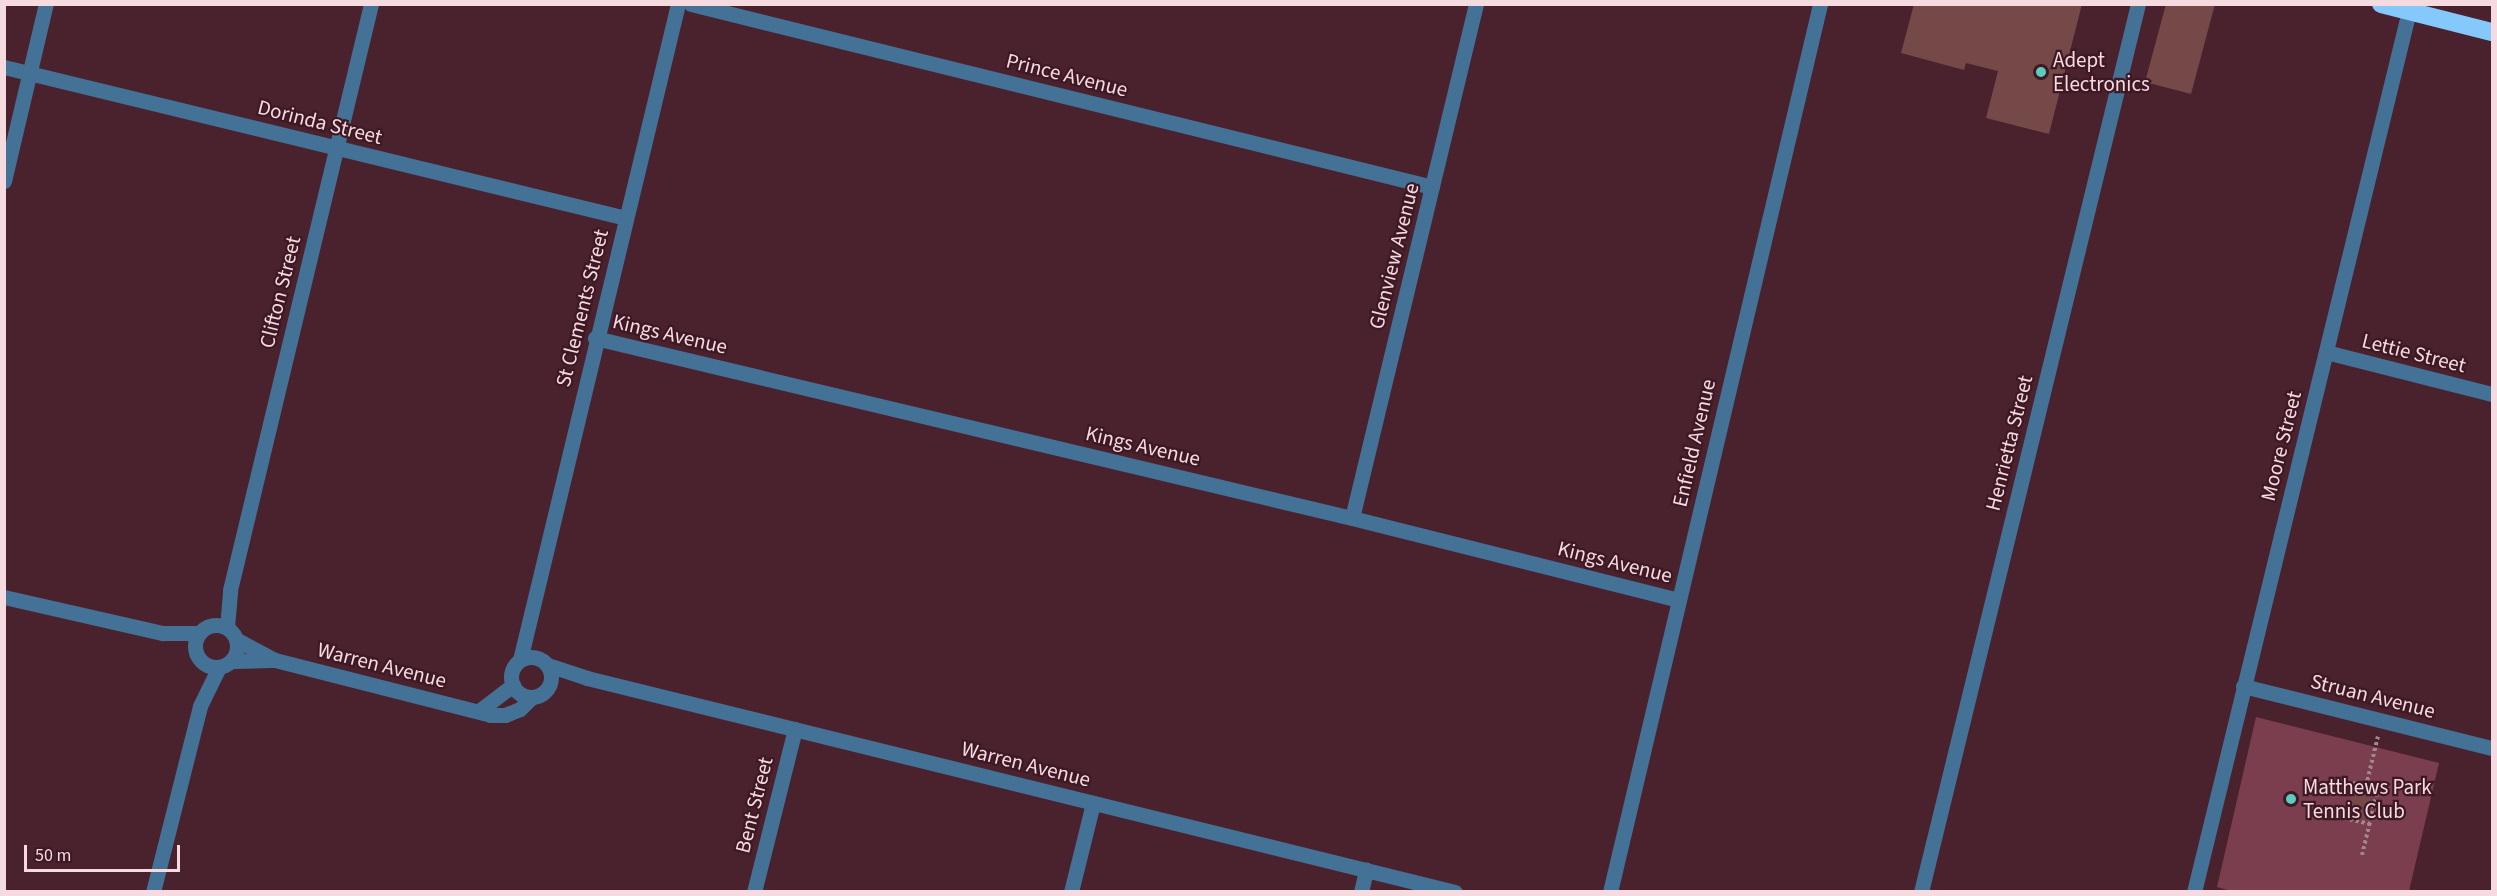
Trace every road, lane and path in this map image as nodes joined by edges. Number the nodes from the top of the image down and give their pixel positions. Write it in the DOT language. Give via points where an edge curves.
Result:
graph roads {
  1 [pos="46,4"];
  2 [pos="371,4"];
  3 [pos="678,4"];
  4 [pos="691,4"];
  5 [pos="1476,4"];
  6 [pos="1820,4"];
  7 [pos="2138,4"];
  8 [pos="2381,4"];
  9 [pos="2409,11"];
  10 [pos="2493,32"];
  11 [pos="4,67"];
  12 [pos="28,73"];
  13 [pos="336,148"];
  14 [pos="4,181"];
  15 [pos="1432,187"];
  16 [pos="626,218"];
  17 [pos="596,338"];
  18 [pos="2325,352"];
  19 [pos="2493,394"];
  20 [pos="1352,518"];
  21 [pos="4,597"];
  22 [pos="1679,600"];
  23 [pos="529,622"];
  24 [pos="225,631"];
  25 [pos="163,633"];
  26 [pos="199,633"];
  27 [pos="198,656"];
  28 [pos="275,660"];
  29 [pos="520,660"];
  30 [pos="545,663"];
  31 [pos="225,664"];
  32 [pos="587,678"];
  33 [pos="513,685"];
  34 [pos="2243,686"];
  35 [pos="547,690"];
  36 [pos="532,697"];
  37 [pos="200,706"];
  38 [pos="479,711"];
  39 [pos="2382,720"];
  40 [pos="795,729"];
  41 [pos="2493,748"];
  42 [pos="2353,783"];
  43 [pos="2366,786"];
  44 [pos="1093,802"];
  45 [pos="2344,818"];
  46 [pos="2370,824"];
  47 [pos="2362,855"];
  48 [pos="1366,870"];
  49 [pos="153,891"];
  50 [pos="754,891"];
  51 [pos="1071,891"];
  52 [pos="1360,891"];
  53 [pos="1455,891"];
  54 [pos="1610,891"];
  55 [pos="1921,891"];
  56 [pos="2194,891"];
  1 -- 12 [label="street"];
  2 -- 13 [label="street, Clifton Street"];
  3 -- 16 [label="street, St Clements Street"];
  4 -- 15 [label="street, Prince Avenue"];
  5 -- 15 [label="street, Glenview Avenue"];
  6 -- 22 [label="street, Enfield Avenue"];
  7 -- 55 [label="street, Henrietta Street"];
  8 -- 9 [label="highway"];
  9 -- 10 [label="highway"];
  9 -- 18 [label="street, Moore Street"];
  11 -- 12 [label="street, Dorinda Street"];
  12 -- 13 [label="street, Dorinda Street"];
  12 -- 14 [label="street"];
  13 -- 16 [label="street, Dorinda Street"];
  13 -- 24 [label="street, Clifton Street" via="230,590"];
  15 -- 20 [label="street, Glenview Avenue"];
  16 -- 17 [label="street, St Clements Street"];
  17 -- 20 [label="street, Kings Avenue"];
  17 -- 23 [label="street, St Clements Street"];
  18 -- 19 [label="street, Lettie Street"];
  18 -- 34 [label="street, Moore Street"];
  20 -- 22 [label="street, Kings Avenue"];
  21 -- 25 [label="street"];
  22 -- 54 [label="street, Enfield Avenue"];
  23 -- 29 [label="street, St Clements Street"];
  23 -- 30 [label="street"];
  24 -- 26 [label="street"];
  24 -- 28 [label="street, Warren Avenue"];
  24 -- 31 [label="street, Clifton Street" via="238,647"];
  25 -- 26 [label="street"];
  25 -- 27 [label="street"];
  26 -- 27 [label="street"];
  27 -- 31 [label="street"];
  27 -- 37 [label="street"];
  28 -- 31 [label="street, Warren Avenue"];
  28 -- 38 [label="street, Warren Avenue"];
  29 -- 30 [label="street" via="534,657"];
  29 -- 33 [label="street" via="512,671"];
  30 -- 32 [label="street, Warren Avenue"];
  30 -- 35 [label="street" via="551,682"];
  31 -- 37 [label="street"];
  32 -- 35 [label="street"];
  32 -- 40 [label="street, Warren Avenue"];
  33 -- 36 [label="street" via="524,696"];
  33 -- 38 [label="street"];
  34 -- 39 [label="street, Struan Avenue"];
  34 -- 56 [label="street, Moore Street"];
  35 -- 36 [label="street"];
  36 -- 38 [label="street, Warren Avenue" via="520,709 505,715"];
  37 -- 49 [label="street"];
  39 -- 41 [label="street, Struan Avenue"];
  39 -- 43 [label="path"];
  40 -- 44 [label="street, Warren Avenue"];
  40 -- 50 [label="street, Bent Street"];
  42 -- 43 [label="path"];
  43 -- 46 [label="path" via="2378,789"];
  44 -- 48 [label="street, Warren Avenue"];
  44 -- 51 [label="street"];
  45 -- 46 [label="path"];
  46 -- 47 [label="path"];
  48 -- 52 [label="street"];
  48 -- 53 [label="street, Warren Avenue"];
}
